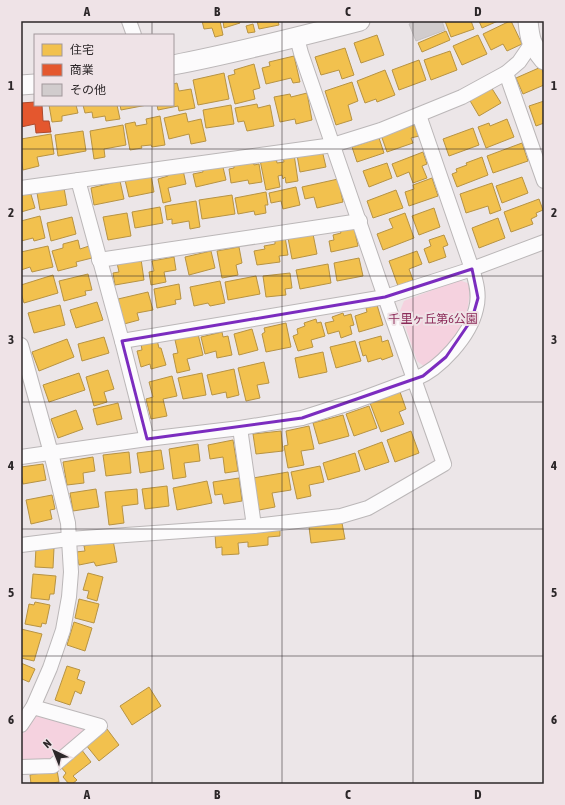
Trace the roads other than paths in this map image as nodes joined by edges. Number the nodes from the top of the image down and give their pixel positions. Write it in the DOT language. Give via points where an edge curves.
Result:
graph roads {
  1 [pos="129,21"];
  2 [pos="360,21"];
  3 [pos="528,21"];
  4 [pos="134,34"];
  5 [pos="297,38"];
  6 [pos="532,43"];
  7 [pos="544,60"];
  8 [pos="174,65"];
  9 [pos="506,73"];
  10 [pos="34,84"];
  11 [pos="21,85"];
  12 [pos="419,115"];
  13 [pos="333,144"];
  14 [pos="78,180"];
  15 [pos="544,181"];
  16 [pos="21,188"];
  17 [pos="360,221"];
  18 [pos="544,242"];
  19 [pos="99,260"];
  20 [pos="472,269"];
  21 [pos="385,297"];
  22 [pos="122,340"];
  23 [pos="21,345"];
  24 [pos="414,379"];
  25 [pos="240,428"];
  26 [pos="147,439"];
  27 [pos="51,453"];
  28 [pos="21,457"];
  29 [pos="254,526"];
  30 [pos="69,539"];
  31 [pos="21,545"];
  32 [pos="33,707"];
  33 [pos="21,725"];
  34 [pos="21,768"];
  1 -- 4 [label="street"];
  2 -- 5 [label="street"];
  3 -- 6 [label="street"];
  5 -- 8 [label="street"];
  5 -- 13 [label="street"];
  6 -- 7 [label="street"];
  6 -- 9 [label="street" via="519,62"];
  9 -- 12 [label="street" via="462,97"];
  9 -- 15 [label="street"];
  10 -- 11 [label="street"];
  12 -- 13 [label="street" via="381,130"];
  12 -- 20 [label="street"];
  13 -- 14 [label="street"];
  13 -- 17 [label="street"];
  14 -- 16 [label="street"];
  14 -- 19 [label="street"];
  17 -- 19 [label="street"];
  17 -- 21 [label="street"];
  18 -- 20 [label="street"];
  19 -- 22 [label="street"];
  20 -- 21 [label="street"];
  20 -- 24 [label="street" via="478,298 468,330 436,366"];
  21 -- 22 [label="street"];
  21 -- 24 [label="street"];
  22 -- 26 [label="street"];
  23 -- 27 [label="street"];
  24 -- 25 [label="street" via="302,418"];
  24 -- 29 [label="street" via="444,464 368,508 341,516"];
  25 -- 26 [label="street"];
  25 -- 29 [label="street"];
  26 -- 27 [label="street"];
  27 -- 28 [label="street"];
  27 -- 30 [label="street" via="68,523"];
  29 -- 30 [label="street"];
  30 -- 31 [label="street"];
  30 -- 32 [label="street" via="71,572 63,630"];
  32 -- 33 [label="street"];
  32 -- 34 [label="street" via="100,726 53,766"];
}
